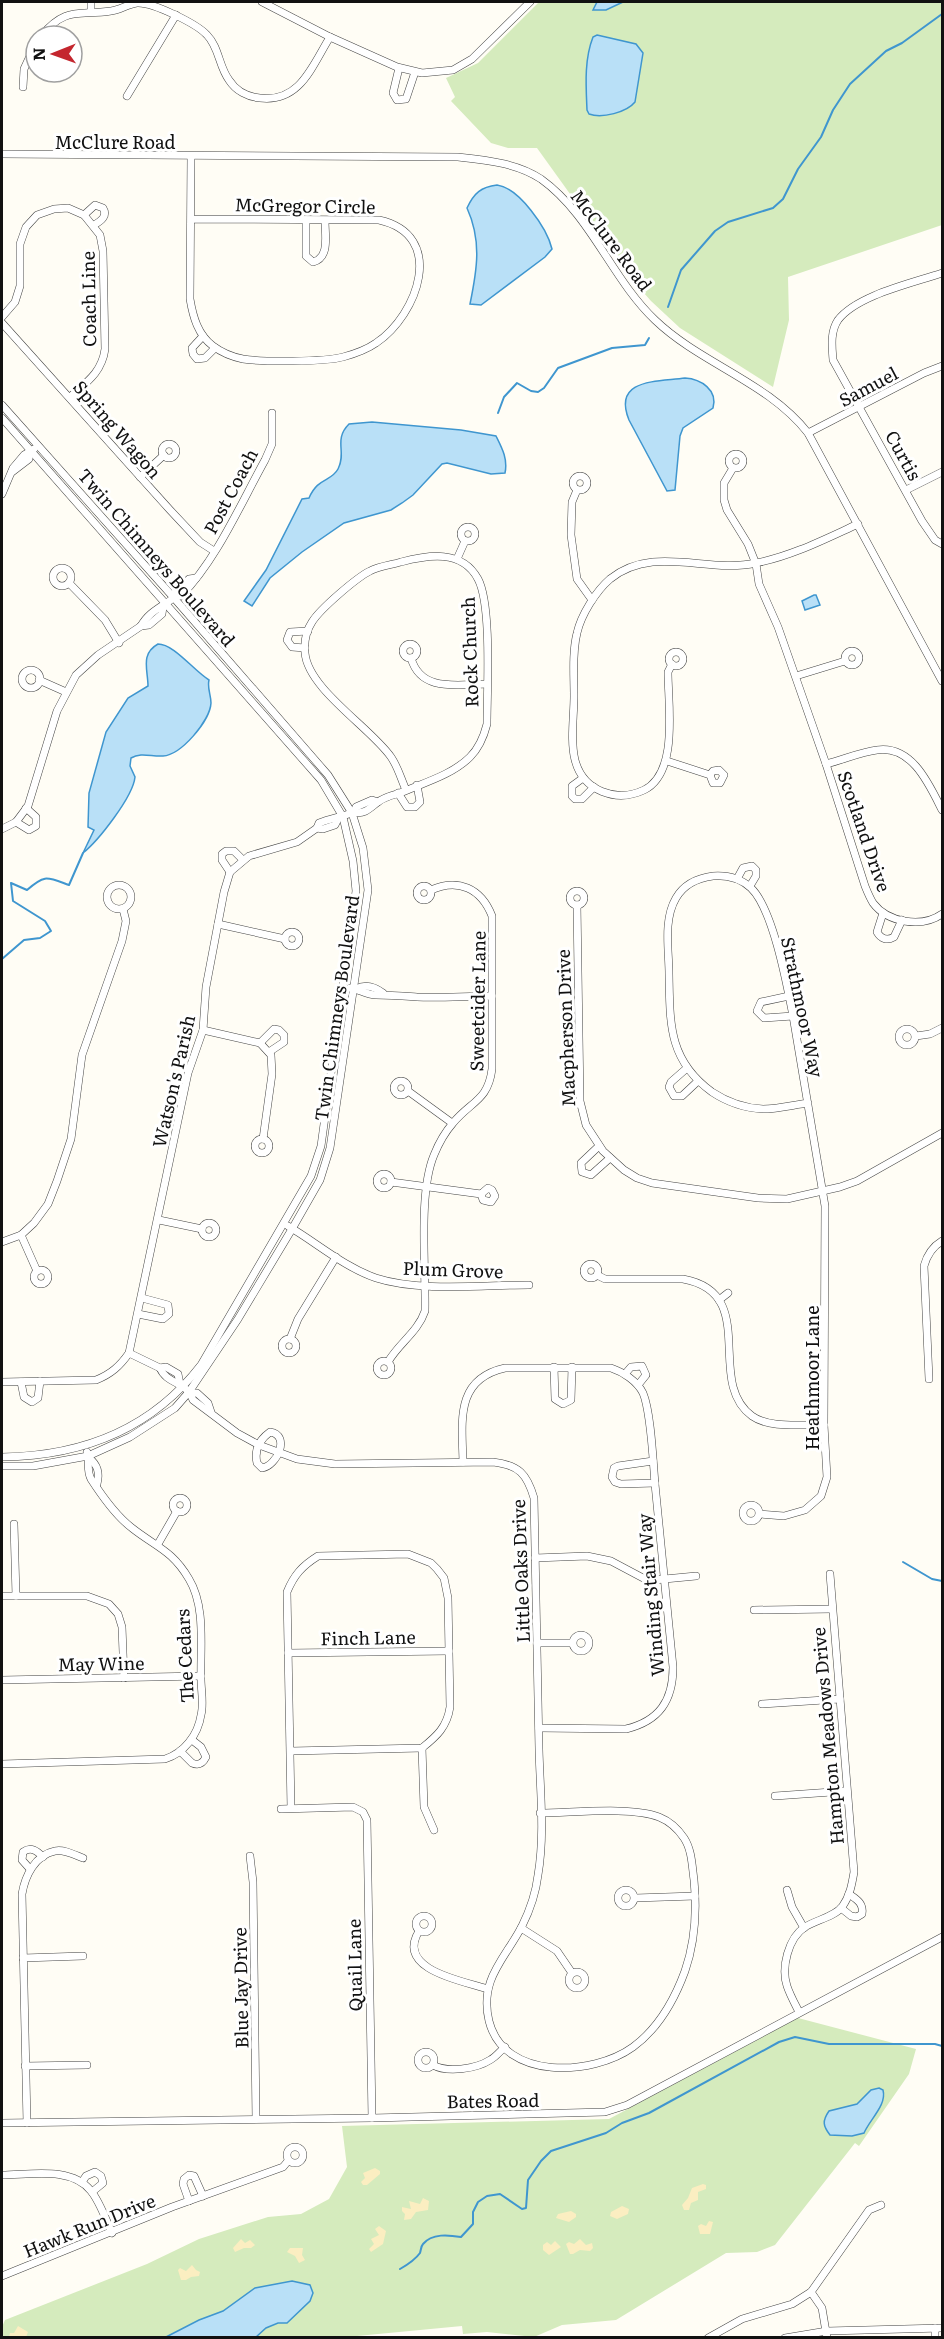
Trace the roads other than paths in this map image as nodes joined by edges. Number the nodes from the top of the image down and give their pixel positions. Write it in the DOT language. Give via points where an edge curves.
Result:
graph roads {
  1 [pos="91,2"];
  2 [pos="262,2"];
  3 [pos="530,2"];
  4 [pos="91,11"];
  5 [pos="176,15"];
  6 [pos="53,24"];
  7 [pos="330,37"];
  8 [pos="399,68"];
  9 [pos="24,69"];
  10 [pos="415,72"];
  11 [pos="23,87"];
  12 [pos="127,96"];
  13 [pos="2,154"];
  14 [pos="191,156"];
  15 [pos="84,215"];
  16 [pos="191,219"];
  17 [pos="306,220"];
  18 [pos="325,220"];
  19 [pos="94,225"];
  20 [pos="942,273"];
  21 [pos="2,317"];
  22 [pos="2,322"];
  23 [pos="203,336"];
  24 [pos="215,348"];
  25 [pos="942,366"];
  26 [pos="70,397"];
  27 [pos="2,405"];
  28 [pos="860,408"];
  29 [pos="272,413"];
  30 [pos="2,418"];
  31 [pos="808,433"];
  32 [pos="37,445"];
  33 [pos="30,452"];
  34 [pos="164,455"];
  35 [pos="733,468"];
  36 [pos="942,472"];
  37 [pos="140,477"];
  38 [pos="577,490"];
  39 [pos="906,490"];
  40 [pos="2,494"];
  41 [pos="858,524"];
  42 [pos="465,541"];
  43 [pos="942,544"];
  44 [pos="214,551"];
  45 [pos="457,560"];
  46 [pos="756,564"];
  47 [pos="69,583"];
  48 [pos="175,597"];
  49 [pos="592,600"];
  50 [pos="165,605"];
  51 [pos="308,631"];
  52 [pos="119,643"];
  53 [pos="305,648"];
  54 [pos="411,657"];
  55 [pos="845,661"];
  56 [pos="672,664"];
  57 [pos="796,676"];
  58 [pos="942,677"];
  59 [pos="39,680"];
  60 [pos="487,684"];
  61 [pos="66,692"];
  62 [pos="667,761"];
  63 [pos="826,764"];
  64 [pos="710,775"];
  65 [pos="583,778"];
  66 [pos="417,785"];
  67 [pos="594,787"];
  68 [pos="402,792"];
  69 [pos="26,808"];
  70 [pos="942,810"];
  71 [pos="353,813"];
  72 [pos="340,818"];
  73 [pos="16,822"];
  74 [pos="2,829"];
  75 [pos="243,860"];
  76 [pos="230,872"];
  77 [pos="737,879"];
  78 [pos="750,886"];
  79 [pos="430,890"];
  80 [pos="577,905"];
  81 [pos="123,909"];
  82 [pos="883,913"];
  83 [pos="942,914"];
  84 [pos="902,920"];
  85 [pos="218,924"];
  86 [pos="285,939"];
  87 [pos="343,986"];
  88 [pos="355,988"];
  89 [pos="492,996"];
  90 [pos="789,996"];
  91 [pos="793,1016"];
  92 [pos="942,1028"];
  93 [pos="203,1030"];
  94 [pos="916,1036"];
  95 [pos="260,1043"];
  96 [pos="269,1052"];
  97 [pos="687,1068"];
  98 [pos="698,1082"];
  99 [pos="408,1090"];
  100 [pos="808,1103"];
  101 [pos="452,1124"];
  102 [pos="942,1133"];
  103 [pos="263,1139"];
  104 [pos="599,1146"];
  105 [pos="610,1158"];
  106 [pos="391,1182"];
  107 [pos="426,1186"];
  108 [pos="823,1192"];
  109 [pos="481,1194"];
  110 [pos="159,1220"];
  111 [pos="284,1224"];
  112 [pos="202,1229"];
  113 [pos="292,1229"];
  114 [pos="21,1235"];
  115 [pos="942,1241"];
  116 [pos="2,1242"];
  117 [pos="336,1257"];
  118 [pos="37,1271"];
  119 [pos="597,1275"];
  120 [pos="529,1285"];
  121 [pos="426,1286"];
  122 [pos="728,1293"];
  123 [pos="142,1298"];
  124 [pos="719,1300"];
  125 [pos="138,1314"];
  126 [pos="290,1339"];
  127 [pos="129,1353"];
  128 [pos="388,1362"];
  129 [pos="554,1367"];
  130 [pos="572,1367"];
  131 [pos="625,1374"];
  132 [pos="929,1379"];
  133 [pos="2,1382"];
  134 [pos="21,1382"];
  135 [pos="40,1382"];
  136 [pos="638,1385"];
  137 [pos="186,1389"];
  138 [pos="824,1425"];
  139 [pos="259,1445"];
  140 [pos="85,1447"];
  141 [pos="277,1453"];
  142 [pos="2,1457"];
  143 [pos="88,1457"];
  144 [pos="653,1461"];
  145 [pos="463,1462"];
  146 [pos="2,1467"];
  147 [pos="655,1483"];
  148 [pos="177,1511"];
  149 [pos="760,1514"];
  150 [pos="14,1524"];
  151 [pos="158,1544"];
  152 [pos="535,1558"];
  153 [pos="830,1574"];
  154 [pos="696,1576"];
  155 [pos="665,1580"];
  156 [pos="2,1596"];
  157 [pos="16,1596"];
  158 [pos="832,1609"];
  159 [pos="754,1610"];
  160 [pos="537,1643"];
  161 [pos="572,1643"];
  162 [pos="449,1651"];
  163 [pos="288,1653"];
  164 [pos="201,1676"];
  165 [pos="124,1678"];
  166 [pos="2,1680"];
  167 [pos="840,1699"];
  168 [pos="762,1704"];
  169 [pos="539,1728"];
  170 [pos="192,1740"];
  171 [pos="422,1748"];
  172 [pos="291,1750"];
  173 [pos="180,1751"];
  174 [pos="2,1764"];
  175 [pos="846,1791"];
  176 [pos="775,1796"];
  177 [pos="291,1808"];
  178 [pos="281,1809"];
  179 [pos="540,1813"];
  180 [pos="434,1830"];
  181 [pos="250,1856"];
  182 [pos="43,1857"];
  183 [pos="83,1858"];
  184 [pos="30,1869"];
  185 [pos="787,1890"];
  186 [pos="849,1894"];
  187 [pos="695,1896"];
  188 [pos="635,1898"];
  189 [pos="841,1908"];
  190 [pos="521,1928"];
  191 [pos="804,1928"];
  192 [pos="419,1931"];
  193 [pos="942,1937"];
  194 [pos="83,1956"];
  195 [pos="24,1958"];
  196 [pos="572,1973"];
  197 [pos="488,1989"];
  198 [pos="799,2012"];
  199 [pos="505,2047"];
  200 [pos="87,2065"];
  201 [pos="433,2065"];
  202 [pos="25,2066"];
  203 [pos="372,2118"];
  204 [pos="256,2119"];
  205 [pos="2,2123"];
  206 [pos="27,2123"];
  207 [pos="288,2160"];
  208 [pos="2,2175"];
  209 [pos="82,2182"];
  210 [pos="92,2192"];
  211 [pos="203,2196"];
  212 [pos="189,2201"];
  213 [pos="881,2205"];
  214 [pos="112,2233"];
  215 [pos="2,2276"];
  216 [pos="810,2292"];
  217 [pos="939,2328"];
  218 [pos="827,2334"];
  219 [pos="708,2337"];
  220 [pos="785,2337"];
  221 [pos="935,2337"];
  1 -- 4 [label="street"];
  2 -- 7 [label="street"];
  3 -- 10 [label="street" via="472,59 453,70"];
  4 -- 5 [label="street" via="112,11 137,3"];
  4 -- 6 [label="street" via="78,12"];
  5 -- 7 [label="street" via="207,34 229,81 242,93 258,98 276,99 292,93"];
  5 -- 12 [label="street"];
  7 -- 8 [label="street"];
  8 -- 10 [label="street"];
  8 -- 10 [label="street" via="393,93 397,100 406,99"];
  9 -- 11 [label="street"];
  13 -- 14 [label="street, McClure Road"];
  14 -- 16 [label="street, McGregor Circle"];
  14 -- 31 [label="street, McClure Road" via="458,157 507,164 540,178 572,207 630,293 656,321 780,405"];
  15 -- 19 [label="street, Coach Line"];
  15 -- 19 [label="street, Coach Line" via="95,205 103,208 104,218"];
  15 -- 21 [label="street, Coach Line" via="68,208 54,209 37,215 26,227 20,244 20,286 15,302"];
  16 -- 17 [label="street, McGregor Circle"];
  16 -- 23 [label="street, McGregor Circle" via="190,299"];
  17 -- 18 [label="street, McGregor Circle"];
  17 -- 18 [label="street" via="306,256 313,262 324,256"];
  18 -- 24 [label="street, McGregor Circle" via="380,220 392,223 412,238 420,273 406,312 393,329 377,343 341,358 243,359"];
  19 -- 26 [label="street, Coach Line" via="103,251 103,359 96,374"];
  20 -- 28 [label="street, Curtis" via="869,298 837,321 831,340 833,360"];
  22 -- 26 [label="street, Spring Wagon"];
  23 -- 24 [label="street, McGregor Circle"];
  23 -- 24 [label="street" via="192,348 192,354 204,358"];
  25 -- 28 [label="street, Samuel"];
  26 -- 37 [label="street, Spring Wagon"];
  27 -- 32 [label="street, Twin Chimneys Boulevard"];
  28 -- 31 [label="street, Samuel"];
  28 -- 39 [label="street, Curtis"];
  29 -- 44 [label="street, Post Coach" via="272,444"];
  30 -- 33 [label="street, Twin Chimneys Boulevard"];
  31 -- 41 [label="street, McClure Road"];
  32 -- 33 [label="street"];
  32 -- 48 [label="street, Twin Chimneys Boulevard"];
  33 -- 40 [label="street" via="13,468"];
  33 -- 50 [label="street, Twin Chimneys Boulevard"];
  34 -- 37 [label="street"];
  35 -- 46 [label="street, Scotland Drive" via="724,483 724,500"];
  36 -- 39 [label="street"];
  37 -- 44 [label="street, Spring Wagon" via="200,542"];
  38 -- 49 [label="street" via="572,502 577,579"];
  39 -- 43 [label="street, Curtis" via="935,540"];
  41 -- 46 [label="street" via="812,546"];
  41 -- 58 [label="street, McClure Road"];
  42 -- 45 [label="street"];
  44 -- 48 [label="street, Post Coach" via="196,578 189,579 175,592"];
  45 -- 51 [label="street" via="427,555 368,572 319,614"];
  45 -- 60 [label="street, Rock Church" via="476,574 485,598"];
  46 -- 49 [label="street" via="662,560 644,563 610,579"];
  46 -- 57 [label="street, Scotland Drive" via="759,584"];
  47 -- 52 [label="street" via="105,620"];
  48 -- 50 [label="street, Post Coach"];
  48 -- 71 [label="street, Twin Chimneys Boulevard" via="328,775"];
  49 -- 65 [label="street" via="577,631 574,651 575,760"];
  50 -- 52 [label="street, Post Coach" via="162,614 149,625 141,626"];
  50 -- 72 [label="street, Twin Chimneys Boulevard" via="321,780"];
  51 -- 53 [label="street"];
  51 -- 53 [label="street" via="290,632 286,640 292,647"];
  52 -- 61 [label="street" via="79,671"];
  53 -- 68 [label="street" via="311,671 391,756"];
  54 -- 60 [label="street" via="419,675 431,682"];
  55 -- 57 [label="street"];
  56 -- 62 [label="street" via="668,672"];
  57 -- 63 [label="street, Scotland Drive"];
  59 -- 61 [label="street"];
  60 -- 66 [label="street, Rock Church" via="487,724 472,756 457,768"];
  61 -- 69 [label="street"];
  62 -- 64 [label="street"];
  62 -- 67 [label="street" via="659,778 639,792 614,796"];
  63 -- 70 [label="street, Scotland Drive" via="877,750 895,751 910,758"];
  63 -- 82 [label="street, Scotland Drive" via="865,886"];
  65 -- 67 [label="street"];
  65 -- 67 [label="street" via="572,786 575,799 582,799"];
  66 -- 68 [label="street, Rock Church"];
  66 -- 68 [label="street" via="420,802 415,807 407,807"];
  68 -- 71 [label="street, Rock Church" via="378,802 372,800 356,807"];
  69 -- 73 [label="street"];
  69 -- 73 [label="street" via="36,817 36,826 29,830"];
  71 -- 72 [label="street, Watson's Parish"];
  71 -- 88 [label="street, Twin Chimneys Boulevard" via="363,848 368,890"];
  72 -- 75 [label="street, Watson's Parish" via="319,823 297,842"];
  72 -- 87 [label="street, Twin Chimneys Boulevard" via="353,861 356,891"];
  73 -- 74 [label="street"];
  75 -- 76 [label="street, Watson's Parish"];
  75 -- 76 [label="street, Watson's Parish" via="234,851 222,854"];
  76 -- 85 [label="street, Watson's Parish"];
  77 -- 78 [label="street, Strathmoor Way"];
  77 -- 78 [label="street, Strathmoor Way" via="743,868 752,867 756,876"];
  77 -- 97 [label="street, Strathmoor Way" via="724,875 695,880 676,897 668,920 670,1019 675,1045"];
  78 -- 90 [label="street, Strathmoor Way" via="769,921"];
  79 -- 89 [label="street, Sweetcider Lane" via="448,884 468,888 488,907 493,920"];
  80 -- 104 [label="street, Macpherson Drive" via="580,1101 586,1125"];
  81 -- 114 [label="street" via="126,921 122,941 82,1055 71,1139 48,1204"];
  82 -- 84 [label="street, Scotland Drive"];
  82 -- 84 [label="street" via="877,932 885,939 894,937"];
  83 -- 84 [label="street, Scotland Drive" via="918,922"];
  85 -- 86 [label="street"];
  85 -- 93 [label="street, Watson's Parish" via="206,987"];
  87 -- 88 [label="street"];
  87 -- 111 [label="street, Twin Chimneys Boulevard" via="321,1146 311,1176"];
  88 -- 89 [label="street" via="417,997"];
  88 -- 113 [label="street, Twin Chimneys Boulevard" via="330,1148 320,1180"];
  89 -- 101 [label="street, Sweetcider Lane" via="490,1082 483,1095"];
  90 -- 91 [label="street, Strathmoor Way"];
  90 -- 91 [label="street" via="761,1002 757,1011 764,1018"];
  91 -- 100 [label="street, Strathmoor Way"];
  92 -- 94 [label="street"];
  93 -- 95 [label="street"];
  93 -- 110 [label="street, Watson's Parish" via="188,1073"];
  95 -- 96 [label="street"];
  95 -- 96 [label="street" via="274,1029 284,1035 284,1042"];
  96 -- 103 [label="street" via="273,1064"];
  97 -- 98 [label="street, Strathmoor Way"];
  97 -- 98 [label="street" via="671,1082 669,1087 674,1096 682,1096"];
  98 -- 100 [label="street, Strathmoor Way" via="741,1106 764,1109"];
  99 -- 101 [label="street"];
  100 -- 108 [label="street, Strathmoor Way"];
  101 -- 107 [label="street, Sweetcider Lane" via="434,1156"];
  102 -- 108 [label="street, Macpherson Drive" via="857,1181"];
  104 -- 105 [label="street, Macpherson Drive"];
  104 -- 105 [label="street" via="581,1163 582,1172 591,1175"];
  105 -- 108 [label="street, Macpherson Drive" via="624,1170 652,1183 758,1198 787,1199"];
  106 -- 107 [label="street"];
  107 -- 109 [label="street"];
  107 -- 121 [label="street, Sweetcider Lane"];
  108 -- 138 [label="street, Heathmoor Lane"];
  110 -- 112 [label="street"];
  110 -- 123 [label="street, Watson's Parish"];
  111 -- 113 [label="street, Plum Grove"];
  111 -- 137 [label="street, Twin Chimneys Boulevard"];
  113 -- 117 [label="street, Plum Grove"];
  113 -- 137 [label="street, Twin Chimneys Boulevard" via="238,1319"];
  114 -- 116 [label="street"];
  114 -- 118 [label="street"];
  115 -- 132 [label="street" via="931,1250 924,1266"];
  117 -- 121 [label="street, Plum Grove" via="375,1278"];
  117 -- 126 [label="street" via="297,1319"];
  119 -- 124 [label="street" via="605,1279 694,1281 713,1291"];
  120 -- 121 [label="street, Plum Grove"];
  121 -- 128 [label="street, Sweetcider Lane" via="422,1320"];
  122 -- 124 [label="street"];
  123 -- 125 [label="street, Watson's Parish"];
  123 -- 125 [label="street" via="168,1305 169,1314 163,1319"];
  124 -- 138 [label="street" via="726,1316 733,1385 743,1407 763,1421"];
  125 -- 127 [label="street, Watson's Parish"];
  127 -- 135 [label="street, Watson's Parish" via="108,1376 96,1380"];
  127 -- 137 [label="street, Little Oaks Drive" via="160,1368 171,1382"];
  129 -- 130 [label="street, Winding Stair Way"];
  129 -- 130 [label="street" via="555,1399 563,1404 572,1396"];
  129 -- 145 [label="street, Winding Stair Way" via="495,1370 472,1386 463,1407"];
  130 -- 131 [label="street, Winding Stair Way" via="611,1368"];
  131 -- 136 [label="street, Winding Stair Way"];
  131 -- 136 [label="street, Winding Stair Way" via="631,1367 642,1366 646,1375"];
  133 -- 134 [label="street, Watson's Parish"];
  134 -- 135 [label="street, Watson's Parish"];
  134 -- 135 [label="street" via="24,1397 32,1402 38,1398"];
  136 -- 144 [label="street, Winding Stair Way" via="646,1402"];
  137 -- 139 [label="street, Little Oaks Drive" via="193,1400"];
  137 -- 140 [label="street, Twin Chimneys Boulevard" via="126,1429"];
  137 -- 143 [label="street, Twin Chimneys Boulevard" via="175,1408 161,1419"];
  138 -- 149 [label="street, Heathmoor Lane" via="827,1477 821,1496 805,1510 784,1516"];
  139 -- 141 [label="street, Little Oaks Drive"];
  139 -- 141 [label="street" via="270,1432 277,1433 281,1444"];
  139 -- 141 [label="street" via="256,1458 262,1468 269,1467"];
  140 -- 142 [label="street, Twin Chimneys Boulevard"];
  140 -- 143 [label="street, The Cedars"];
  141 -- 145 [label="street, Little Oaks Drive" via="335,1464"];
  143 -- 146 [label="street, Twin Chimneys Boulevard"];
  143 -- 151 [label="street, The Cedars" via="91,1478 114,1511"];
  144 -- 147 [label="street, Winding Stair Way"];
  144 -- 147 [label="street" via="618,1466 612,1477 621,1484"];
  145 -- 152 [label="street, Little Oaks Drive" via="508,1464 523,1473 534,1498"];
  147 -- 155 [label="street, Winding Stair Way"];
  148 -- 151 [label="street"];
  150 -- 157 [label="street"];
  151 -- 164 [label="street, The Cedars" via="179,1563 195,1593"];
  152 -- 155 [label="street" via="587,1556 611,1561 643,1578"];
  152 -- 160 [label="street, Little Oaks Drive"];
  153 -- 158 [label="street, Hampton Meadows Drive"];
  154 -- 155 [label="street"];
  155 -- 169 [label="street, Winding Stair Way" via="673,1679 660,1710 648,1722 626,1729"];
  156 -- 157 [label="street"];
  157 -- 165 [label="street" via="87,1596 109,1604 122,1627"];
  158 -- 159 [label="street"];
  158 -- 167 [label="street, Hampton Meadows Drive"];
  160 -- 161 [label="street"];
  160 -- 169 [label="street, Little Oaks Drive"];
  162 -- 163 [label="street, Finch Lane"];
  162 -- 163 [label="street" via="444,1578 431,1563 408,1554 318,1556 307,1563 287,1592"];
  162 -- 171 [label="street" via="448,1720"];
  163 -- 172 [label="street"];
  164 -- 165 [label="street, May Wine"];
  164 -- 170 [label="street, The Cedars" via="202,1715"];
  165 -- 166 [label="street, May Wine"];
  167 -- 168 [label="street"];
  167 -- 175 [label="street, Hampton Meadows Drive"];
  169 -- 179 [label="street, Little Oaks Drive"];
  170 -- 173 [label="street, The Cedars"];
  170 -- 173 [label="street" via="205,1752 203,1762 192,1763"];
  171 -- 172 [label="street"];
  171 -- 180 [label="street" via="424,1807"];
  172 -- 177 [label="street"];
  173 -- 174 [label="street, The Cedars" via="165,1759"];
  175 -- 176 [label="street"];
  175 -- 186 [label="street, Hampton Meadows Drive" via="854,1872"];
  177 -- 178 [label="street"];
  177 -- 203 [label="street, Quail Lane" via="352,1808 363,1812 367,1820"];
  179 -- 187 [label="street, Little Oaks Drive" via="630,1812 664,1819 685,1839 691,1855"];
  179 -- 190 [label="street, Little Oaks Drive" via="539,1874"];
  181 -- 204 [label="street, Blue Jay Drive"];
  182 -- 183 [label="street" via="64,1851"];
  182 -- 184 [label="street"];
  182 -- 184 [label="street" via="32,1849 23,1852 22,1860"];
  184 -- 195 [label="street" via="22,1894"];
  185 -- 191 [label="street"];
  186 -- 189 [label="street, Hampton Meadows Drive"];
  186 -- 189 [label="street" via="860,1902 862,1914 851,1916"];
  187 -- 188 [label="street"];
  187 -- 199 [label="street, Little Oaks Drive" via="692,1948 679,1986 657,2025 633,2047 590,2065 549,2067 520,2059"];
  189 -- 191 [label="street"];
  190 -- 196 [label="street" via="557,1951"];
  190 -- 197 [label="street, Little Oaks Drive" via="498,1962"];
  191 -- 198 [label="street" via="791,1944 785,1964 787,1986"];
  192 -- 197 [label="street" via="415,1948 421,1965"];
  193 -- 198 [label="street, Bates Road"];
  194 -- 195 [label="street"];
  195 -- 202 [label="street"];
  197 -- 199 [label="street, Little Oaks Drive" via="490,2023"];
  198 -- 203 [label="street, Bates Road" via="627,2105 605,2112"];
  199 -- 201 [label="street" via="475,2067 440,2069"];
  200 -- 202 [label="street"];
  202 -- 206 [label="street"];
  203 -- 204 [label="street, Bates Road"];
  204 -- 206 [label="street, Bates Road"];
  205 -- 206 [label="street, Bates Road"];
  207 -- 211 [label="street, Hawk Run Drive" via="283,2167"];
  208 -- 209 [label="street" via="64,2174"];
  209 -- 210 [label="street"];
  209 -- 210 [label="street" via="95,2172 101,2176 103,2183"];
  210 -- 214 [label="street"];
  211 -- 212 [label="street, Hawk Run Drive"];
  211 -- 212 [label="street" via="194,2176 189,2175 183,2184"];
  212 -- 214 [label="street, Hawk Run Drive"];
  213 -- 216 [label="street" via="869,2210"];
  214 -- 215 [label="street, Hawk Run Drive"];
  216 -- 218 [label="street" via="822,2308"];
  216 -- 219 [label="street" via="792,2304 742,2319"];
  217 -- 218 [label="street"];
  217 -- 221 [label="street"];
  218 -- 220 [label="street"];
}
